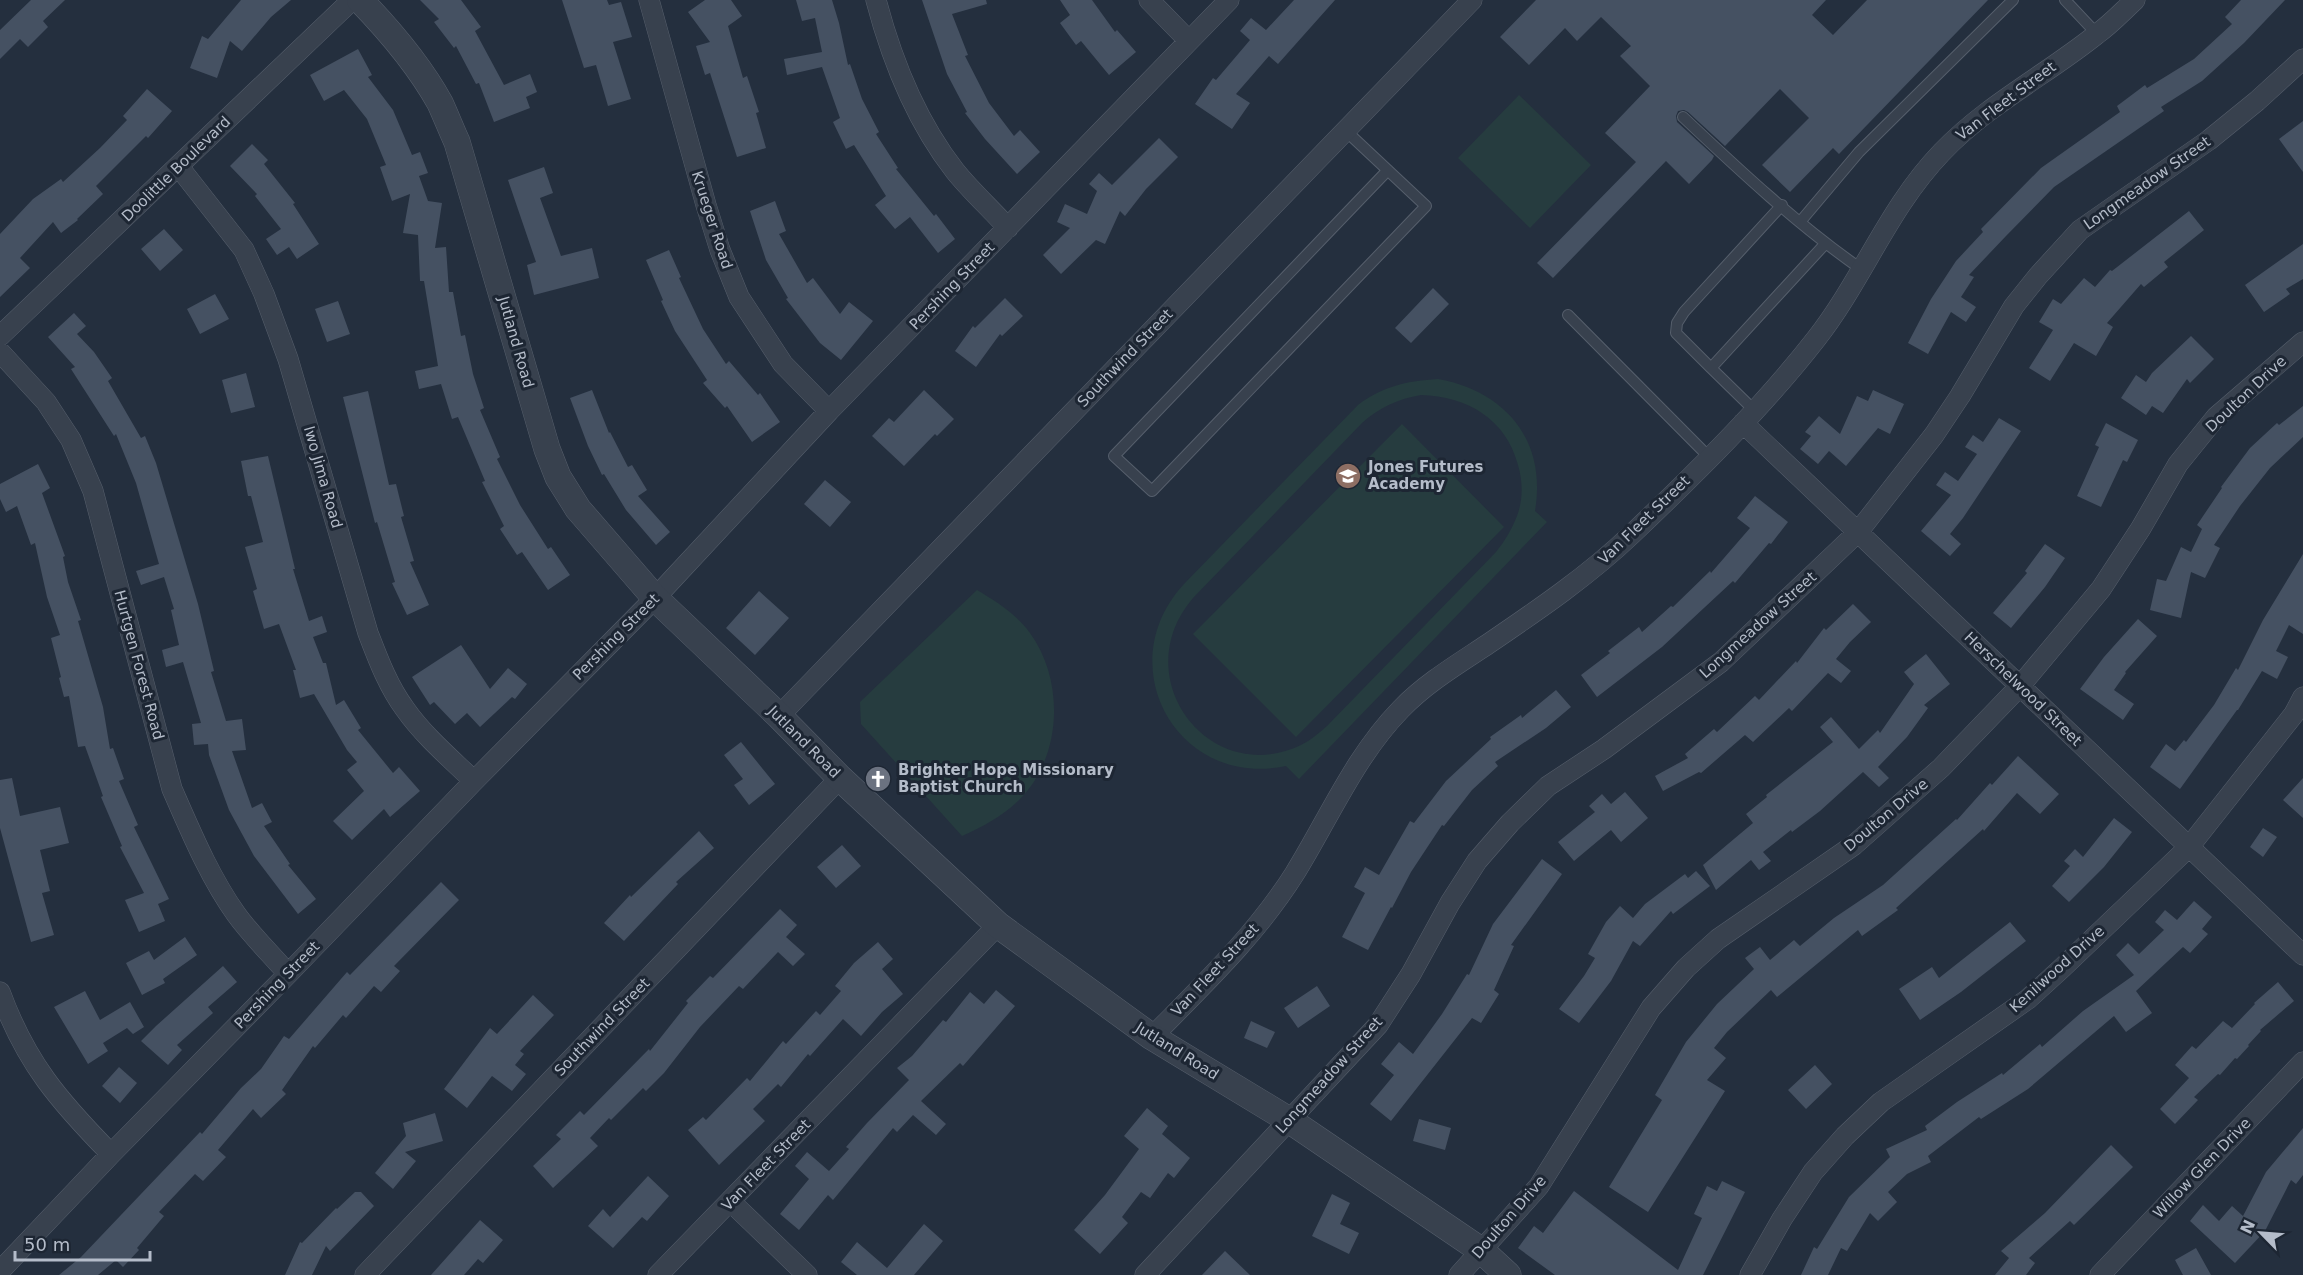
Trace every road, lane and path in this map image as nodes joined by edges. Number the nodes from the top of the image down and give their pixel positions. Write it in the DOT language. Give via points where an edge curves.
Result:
graph roads {
  1 [pos="352,0"];
  2 [pos="360,0"];
  3 [pos="649,0"];
  4 [pos="876,0"];
  5 [pos="1149,0"];
  6 [pos="1228,0"];
  7 [pos="1472,0"];
  8 [pos="2013,0"];
  9 [pos="2065,0"];
  10 [pos="2135,0"];
  11 [pos="2097,34"];
  12 [pos="1189,41"];
  13 [pos="2303,59"];
  14 [pos="1683,117"];
  15 [pos="1346,131"];
  16 [pos="178,167"];
  17 [pos="1388,170"];
  18 [pos="1782,205"];
  19 [pos="1800,222"];
  20 [pos="1008,228"];
  21 [pos="1825,244"];
  22 [pos="1861,269"];
  23 [pos="1568,315"];
  24 [pos="0,336"];
  25 [pos="2303,342"];
  26 [pos="0,352"];
  27 [pos="1710,368"];
  28 [pos="829,411"];
  29 [pos="1749,417"];
  30 [pos="1709,457"];
  31 [pos="1858,532"];
  32 [pos="654,598"];
  33 [pos="2020,686"];
  34 [pos="2303,698"];
  35 [pos="779,716"];
  36 [pos="840,778"];
  37 [pos="474,781"];
  38 [pos="2189,847"];
  39 [pos="998,925"];
  40 [pos="2303,955"];
  41 [pos="288,974"];
  42 [pos="0,992"];
  43 [pos="1152,1037"];
  44 [pos="2303,1062"];
  45 [pos="1288,1120"];
  46 [pos="111,1154"];
  47 [pos="730,1201"];
  48 [pos="1482,1251"];
  49 [pos="0,1271"];
  50 [pos="365,1275"];
  51 [pos="658,1275"];
  52 [pos="807,1275"];
  53 [pos="1145,1275"];
  54 [pos="1459,1275"];
  55 [pos="1508,1275"];
  56 [pos="1750,1275"];
  57 [pos="2100,1275"];
  1 -- 16 [label="street, Doolittle Boulevard"];
  2 -- 32 [label="street, Jutland Road" via="392,33 416,67 440,103 457,142 558,477 578,508"];
  3 -- 28 [label="street, Krueger Road" via="706,205 739,297 783,364"];
  4 -- 20 [label="street" via="898,69 928,133 956,172"];
  5 -- 12 [label="street"];
  6 -- 12 [label="street, Pershing Street"];
  7 -- 15 [label="street, Southwind Street"];
  8 -- 19 [label="lane" via="1859,152"];
  9 -- 11 [label="lane"];
  10 -- 11 [label="street, Van Fleet Street"];
  11 -- 22 [label="street, Van Fleet Street" via="2004,99 1941,153 1883,229"];
  12 -- 20 [label="street, Pershing Street"];
  13 -- 31 [label="street, Longmeadow Street" via="2209,140 2080,230 2014,306 1934,435"];
  14 -- 18 [label="lane"];
  15 -- 17 [label="lane"];
  15 -- 35 [label="street, Southwind Street"];
  16 -- 24 [label="street, Doolittle Boulevard"];
  16 -- 37 [label="street, Iwo Jima Road" via="244,250 264,294 288,358 382,669 404,709 426,736"];
  17 -- 17 [label="lane" via="1114,456 1152,491 1426,206"];
  18 -- 19 [label="lane"];
  18 -- 27 [label="lane" via="1677,323 1676,333"];
  19 -- 21 [label="lane"];
  20 -- 28 [label="street, Pershing Street"];
  21 -- 22 [label="lane"];
  21 -- 27 [label="lane"];
  22 -- 29 [label="street, Van Fleet Street" via="1816,338"];
  23 -- 30 [label="lane"];
  25 -- 33 [label="street, Doulton Drive" via="2210,425 2178,464 2102,589"];
  26 -- 41 [label="street, Hurtgen Forest Road" via="46,402 71,440 93,491 171,789 215,882 237,916"];
  27 -- 29 [label="lane"];
  28 -- 32 [label="street, Pershing Street"];
  29 -- 30 [label="street, Van Fleet Street"];
  29 -- 31 [label="street, Herschelwood Street"];
  30 -- 43 [label="street, Van Fleet Street" via="1583,577 1426,686 1401,709 1352,773 1295,873 1266,915"];
  31 -- 33 [label="street, Herschelwood Street"];
  31 -- 45 [label="street, Longmeadow Street" via="1721,662 1548,786 1510,823 1477,861 1378,1026"];
  32 -- 35 [label="street, Jutland Road"];
  32 -- 37 [label="street, Pershing Street"];
  33 -- 38 [label="street, Herschelwood Street"];
  33 -- 48 [label="street, Doulton Drive" via="1941,768 1854,844 1718,939 1686,968 1651,1008 1539,1186"];
  34 -- 38 [label="street, Kenilwood Drive"];
  35 -- 36 [label="street, Jutland Road"];
  36 -- 39 [label="street, Jutland Road"];
  36 -- 50 [label="street, Southwind Street"];
  37 -- 41 [label="street, Pershing Street"];
  38 -- 40 [label="street, Herschelwood Street"];
  38 -- 56 [label="street, Kenilwood Drive" via="2028,999 1881,1102 1852,1129 1813,1172"];
  39 -- 43 [label="street, Jutland Road"];
  39 -- 47 [label="street, Van Fleet Street"];
  41 -- 46 [label="street, Pershing Street"];
  42 -- 46 [label="street" via="19,1038 42,1077"];
  43 -- 45 [label="street, Jutland Road"];
  44 -- 57 [label="street, Willow Glen Drive"];
  45 -- 48 [label="street, Jutland Road"];
  45 -- 53 [label="street, Longmeadow Street"];
  46 -- 49 [label="street, Pershing Street"];
  47 -- 51 [label="street, Van Fleet Street"];
  47 -- 52 [label="street"];
  48 -- 54 [label="street, Doulton Drive"];
  48 -- 55 [label="street, Jutland Road"];
}
